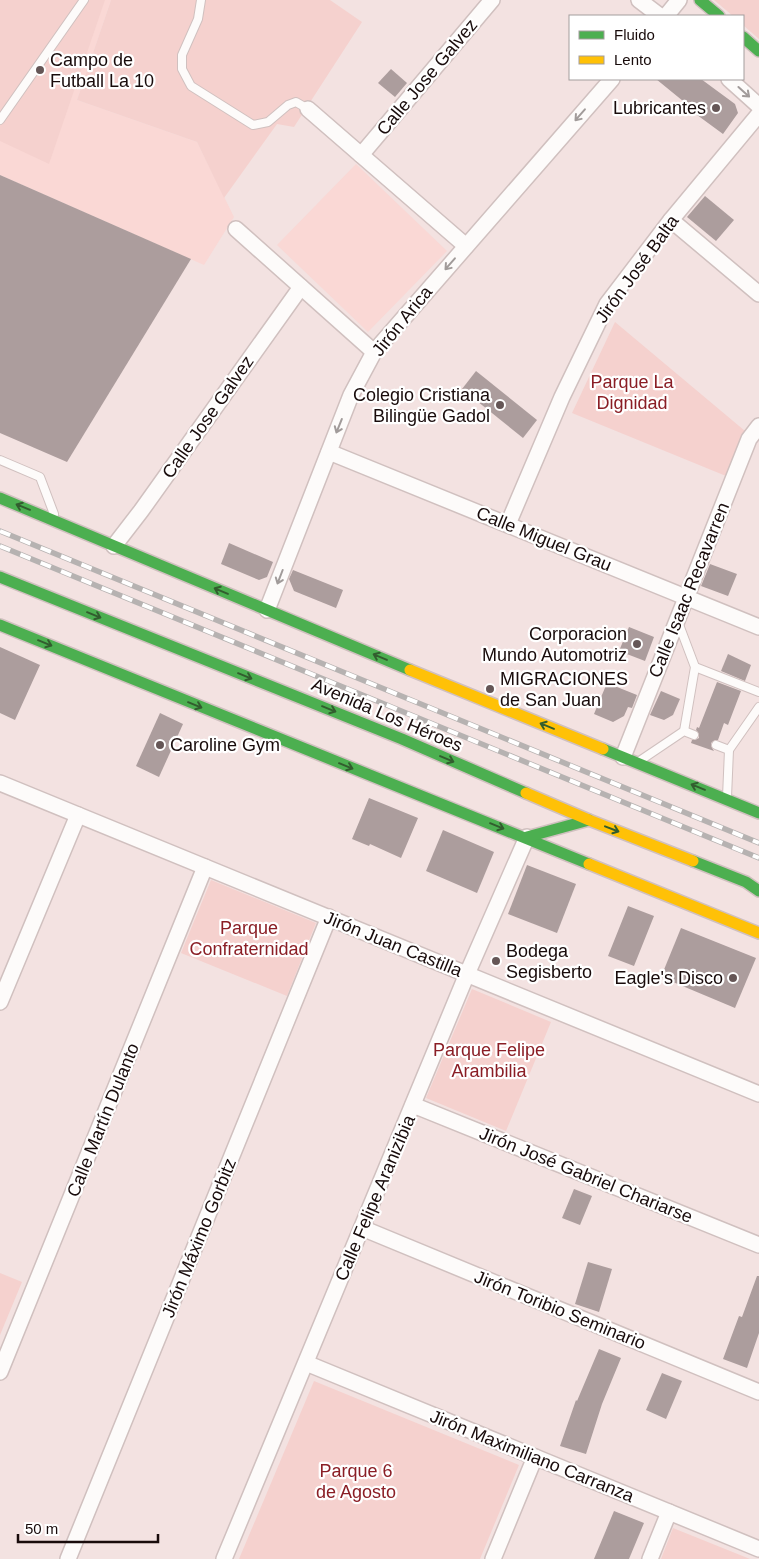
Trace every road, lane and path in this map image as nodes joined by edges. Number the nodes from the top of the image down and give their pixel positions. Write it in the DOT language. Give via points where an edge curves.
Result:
graph roads {
  1 [pos="84,0"];
  2 [pos="201,0"];
  3 [pos="492,0"];
  4 [pos="639,0"];
  5 [pos="679,0"];
  6 [pos="700,0"];
  7 [pos="659,15"];
  8 [pos="667,15"];
  9 [pos="718,15"];
  10 [pos="744,38"];
  11 [pos="759,51"];
  12 [pos="611,80"];
  13 [pos="730,80"];
  14 [pos="759,106"];
  15 [pos="308,109"];
  16 [pos="759,114"];
  17 [pos="0,120"];
  18 [pos="361,155"];
  19 [pos="671,220"];
  20 [pos="236,229"];
  21 [pos="466,246"];
  22 [pos="301,287"];
  23 [pos="759,294"];
  24 [pos="374,352"];
  25 [pos="759,426"];
  26 [pos="329,452"];
  27 [pos="0,460"];
  28 [pos="0,498"];
  29 [pos="57,521"];
  30 [pos="508,524"];
  31 [pos="114,546"];
  32 [pos="0,577"];
  33 [pos="687,597"];
  34 [pos="267,610"];
  35 [pos="678,621"];
  36 [pos="0,624"];
  37 [pos="759,627"];
  38 [pos="695,667"];
  39 [pos="759,692"];
  40 [pos="759,707"];
  41 [pos="684,731"];
  42 [pos="694,735"];
  43 [pos="716,745"];
  44 [pos="729,750"];
  45 [pos="623,757"];
  46 [pos="637,762"];
  47 [pos="0,783"];
  48 [pos="727,799"];
  49 [pos="757,807"];
  50 [pos="78,815"];
  51 [pos="589,820"];
  52 [pos="526,837"];
  53 [pos="205,867"];
  54 [pos="746,882"];
  55 [pos="759,886"];
  56 [pos="759,890"];
  57 [pos="328,917"];
  58 [pos="759,933"];
  59 [pos="467,974"];
  60 [pos="0,1002"];
  61 [pos="759,1094"];
  62 [pos="413,1105"];
  63 [pos="362,1228"];
  64 [pos="759,1245"];
  65 [pos="306,1363"];
  66 [pos="0,1372"];
  67 [pos="759,1392"];
  68 [pos="535,1457"];
  69 [pos="670,1512"];
  70 [pos="759,1549"];
  71 [pos="68,1559"];
  72 [pos="224,1559"];
  73 [pos="493,1559"];
  74 [pos="650,1559"];
  1 -- 17 [label="lane"];
  2 -- 15 [label="lane" via="198,19 182,55 182,69 191,86 253,125 268,122 296,102"];
  3 -- 18 [label="street, Calle Jose Galvez"];
  4 -- 7 [label="street"];
  5 -- 8 [label="street"];
  6 -- 9 [label="main road"];
  10 -- 11 [label="main road"];
  12 -- 21 [label="street, Jirón Arica, one-way"];
  13 -- 14 [label="street, one-way"];
  15 -- 18 [label="street"];
  16 -- 19 [label="street, Jirón José Balta"];
  18 -- 21 [label="street"];
  19 -- 23 [label="street"];
  19 -- 30 [label="street, Jirón José Balta" via="602,314 562,397"];
  20 -- 22 [label="street"];
  21 -- 24 [label="street, Jirón Arica, one-way"];
  22 -- 24 [label="street"];
  22 -- 31 [label="street, Calle Jose Galvez"];
  24 -- 26 [label="street, Jirón Arica, one-way" via="351,396"];
  25 -- 33 [label="street, Calle Isaac Recavarren" via="749,439"];
  26 -- 30 [label="street, Calle Miguel Grau"];
  26 -- 34 [label="street, Jirón Arica, one-way"];
  27 -- 29 [label="lane" via="40,477"];
  29 -- 28 [label="main road, one-way"];
  29 -- 31 [label="main road"];
  30 -- 33 [label="street, Calle Miguel Grau"];
  34 -- 31 [label="main road, one-way"];
  32 -- 51 [label="main road, Avenida Los Héroes, one-way" via="402,739"];
  33 -- 35 [label="street, Calle Isaac Recavarren"];
  33 -- 37 [label="street, Calle Miguel Grau"];
  45 -- 34 [label="main road, one-way"];
  35 -- 38 [label="lane"];
  35 -- 45 [label="street, Calle Isaac Recavarren"];
  36 -- 52 [label="main road, one-way"];
  38 -- 39 [label="lane"];
  38 -- 41 [label="lane"];
  40 -- 44 [label="lane"];
  41 -- 42 [label="lane"];
  41 -- 46 [label="lane"];
  43 -- 44 [label="lane"];
  44 -- 48 [label="lane"];
  45 -- 46 [label="main road"];
  48 -- 46 [label="main road, one-way"];
  47 -- 50 [label="street, Jirón Juan Castilla"];
  48 -- 49 [label="main road"];
  50 -- 53 [label="street, Jirón Juan Castilla"];
  50 -- 60 [label="street"];
  51 -- 52 [label="main road"];
  51 -- 54 [label="main road, Avenida Los Héroes, one-way"];
  52 -- 58 [label="main road"];
  52 -- 59 [label="street, Calle Felipe Aranizibia"];
  53 -- 57 [label="street, Jirón Juan Castilla"];
  53 -- 66 [label="street, Calle Martín Dulanto"];
  54 -- 55 [label="main road"];
  54 -- 56 [label="main road, Avenida Los Héroes"];
  57 -- 59 [label="street, Jirón Juan Castilla"];
  57 -- 71 [label="street, Jirón Máximo Gorbitz"];
  59 -- 61 [label="street, Jirón Juan Castilla"];
  59 -- 62 [label="street, Calle Felipe Aranizibia"];
  62 -- 63 [label="street, Calle Felipe Aranizibia"];
  62 -- 64 [label="street, Jirón José Gabriel Chariarse"];
  63 -- 65 [label="street, Calle Felipe Aranizibia"];
  63 -- 67 [label="street, Jirón Toribio Seminario"];
  65 -- 68 [label="street, Jirón Maximiliano Carranza"];
  65 -- 72 [label="street, Calle Felipe Aranizibia"];
  68 -- 69 [label="street, Jirón Maximiliano Carranza"];
  68 -- 73 [label="street"];
  69 -- 70 [label="street, Jirón Maximiliano Carranza"];
  69 -- 74 [label="street"];
}
